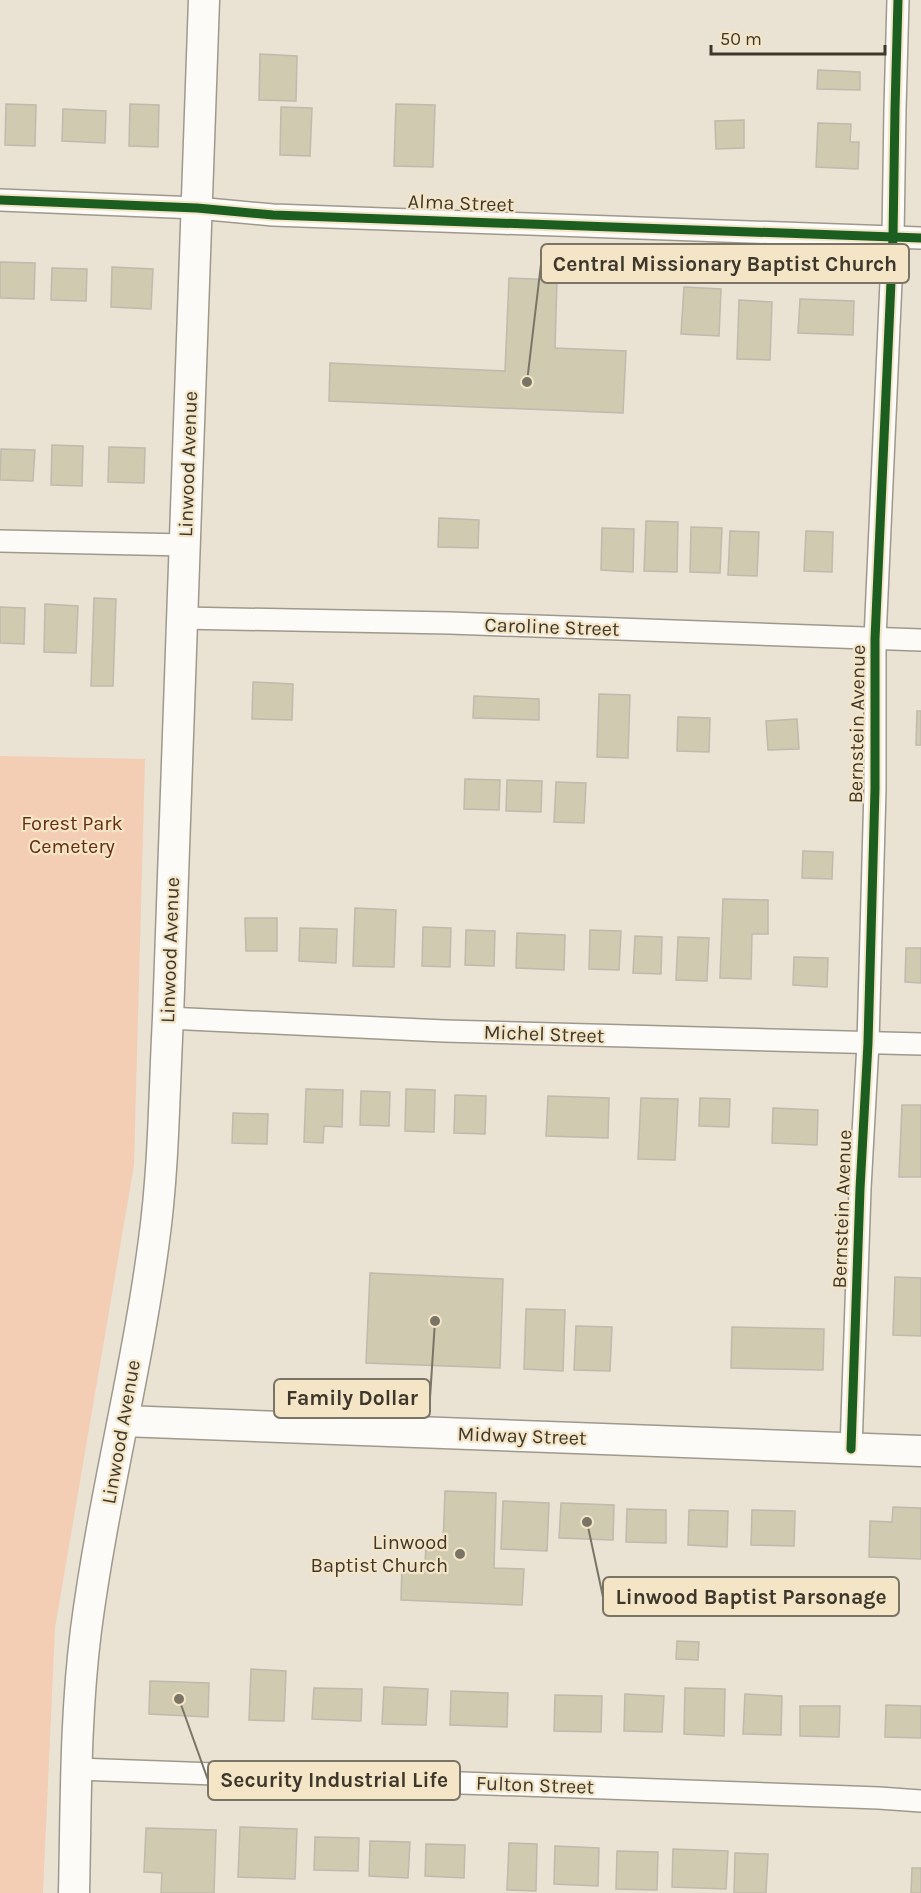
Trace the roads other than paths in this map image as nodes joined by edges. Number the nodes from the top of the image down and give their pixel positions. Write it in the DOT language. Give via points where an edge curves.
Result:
graph roads {
  1 [pos="204,0"];
  2 [pos="898,0"];
  3 [pos="0,200"];
  4 [pos="197,208"];
  5 [pos="893,237"];
  6 [pos="921,238"];
  7 [pos="0,541"];
  8 [pos="185,545"];
  9 [pos="182,618"];
  10 [pos="876,639"];
  11 [pos="921,640"];
  12 [pos="168,1018"];
  13 [pos="868,1042"];
  14 [pos="921,1044"];
  15 [pos="123,1421"];
  16 [pos="851,1449"];
  17 [pos="921,1451"];
  18 [pos="77,1769"];
  19 [pos="921,1801"];
  20 [pos="74,1893"];
  1 -- 4 [label="main road, Linwood Avenue"];
  2 -- 5 [label="street, Bernstein Avenue"];
  3 -- 4 [label="street, Alma Street"];
  4 -- 5 [label="street, Alma Street"];
  4 -- 8 [label="main road, Linwood Avenue"];
  5 -- 6 [label="street, Alma Street"];
  5 -- 10 [label="street, Bernstein Avenue"];
  7 -- 8 [label="street"];
  8 -- 9 [label="main road, Linwood Avenue"];
  9 -- 10 [label="street, Caroline Street" via="450,623"];
  9 -- 12 [label="main road, Linwood Avenue"];
  10 -- 11 [label="street, Caroline Street"];
  10 -- 13 [label="street, Bernstein Avenue"];
  12 -- 13 [label="street, Michel Street" via="456,1031"];
  12 -- 15 [label="main road, Linwood Avenue" via="154,1239"];
  13 -- 14 [label="street, Michel Street"];
  13 -- 16 [label="street, Bernstein Avenue"];
  15 -- 16 [label="main road, Midway Street"];
  15 -- 18 [label="main road, Linwood Avenue" via="86,1631"];
  16 -- 17 [label="main road, Midway Street"];
  18 -- 19 [label="street, Fulton Street"];
  18 -- 20 [label="main road, Linwood Avenue"];
}
